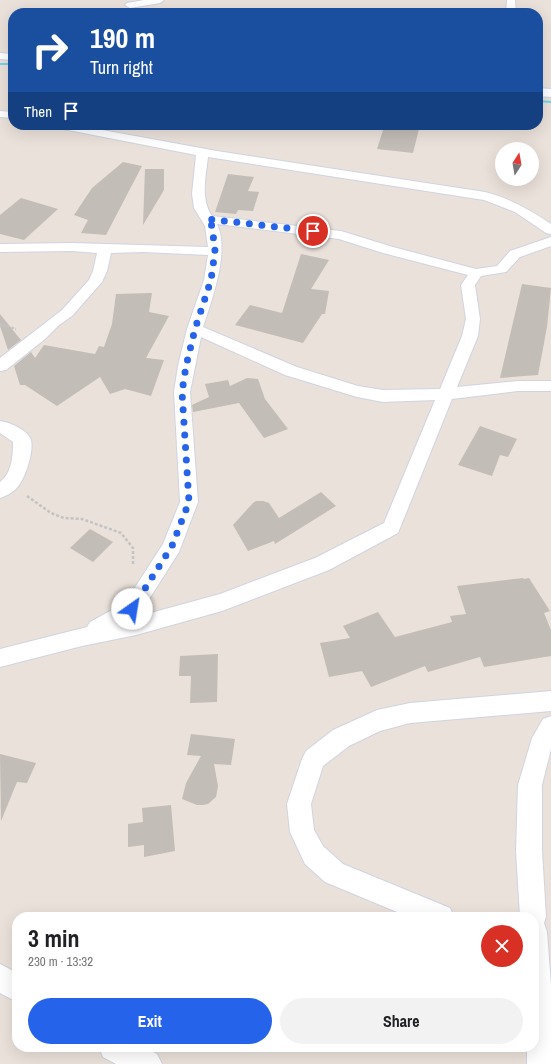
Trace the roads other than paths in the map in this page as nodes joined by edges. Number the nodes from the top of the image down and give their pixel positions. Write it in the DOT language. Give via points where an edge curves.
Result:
graph roads {
  1 [pos="160,0"];
  2 [pos="128,6"];
  3 [pos="99,130"];
  4 [pos="202,152"];
  5 [pos="207,219"];
  6 [pos="551,230"];
  7 [pos="551,241"];
  8 [pos="0,248"];
  9 [pos="105,249"];
  10 [pos="215,251"];
  11 [pos="476,273"];
  12 [pos="195,329"];
  13 [pos="0,366"];
  14 [pos="551,386"];
  15 [pos="446,394"];
  16 [pos="0,427"];
  17 [pos="5,487"];
  18 [pos="82,637"];
  19 [pos="0,658"];
  20 [pos="551,701"];
  21 [pos="551,727"];
  22 [pos="429,912"];
  23 [pos="533,912"];
  24 [pos="0,978"];
  25 [pos="12,985"];
  26 [pos="539,1020"];
  27 [pos="116,1052"];
  28 [pos="123,1052"];
  29 [pos="124,1064"];
  30 [pos="147,1064"];
  31 [pos="542,1064"];
  1 -- 2 [label="street"];
  3 -- 4 [label="street"];
  4 -- 5 [label="street" via="198,194 200,208"];
  4 -- 6 [label="street" via="484,196 516,207"];
  5 -- 10 [label="street" via="212,226"];
  5 -- 11 [label="street" via="341,235"];
  7 -- 11 [label="street" via="515,254 501,270"];
  8 -- 9 [label="street"];
  9 -- 10 [label="street"];
  9 -- 13 [label="street" via="95,282 67,313"];
  10 -- 12 [label="street" via="211,280"];
  11 -- 15 [label="street" via="468,284 474,319 470,336"];
  12 -- 15 [label="street" via="291,371 357,391 383,396"];
  12 -- 18 [label="street" via="182,392 189,502 172,546 132,609"];
  14 -- 15 [label="street" via="518,386"];
  15 -- 18 [label="street" via="391,528 322,564 222,602 136,626"];
  16 -- 17 [label="street" via="6,428 22,440 22,460"];
  18 -- 19 [label="street"];
  20 -- 22 [label="street" via="410,713 383,720 341,738 314,759 299,804 302,832 314,855 334,873"];
  21 -- 23 [label="street" via="540,746 530,785 529,851"];
  24 -- 25 [label="street"];
  26 -- 31 [label="street"];
  27 -- 29 [label="street"];
  28 -- 30 [label="street"];
}
